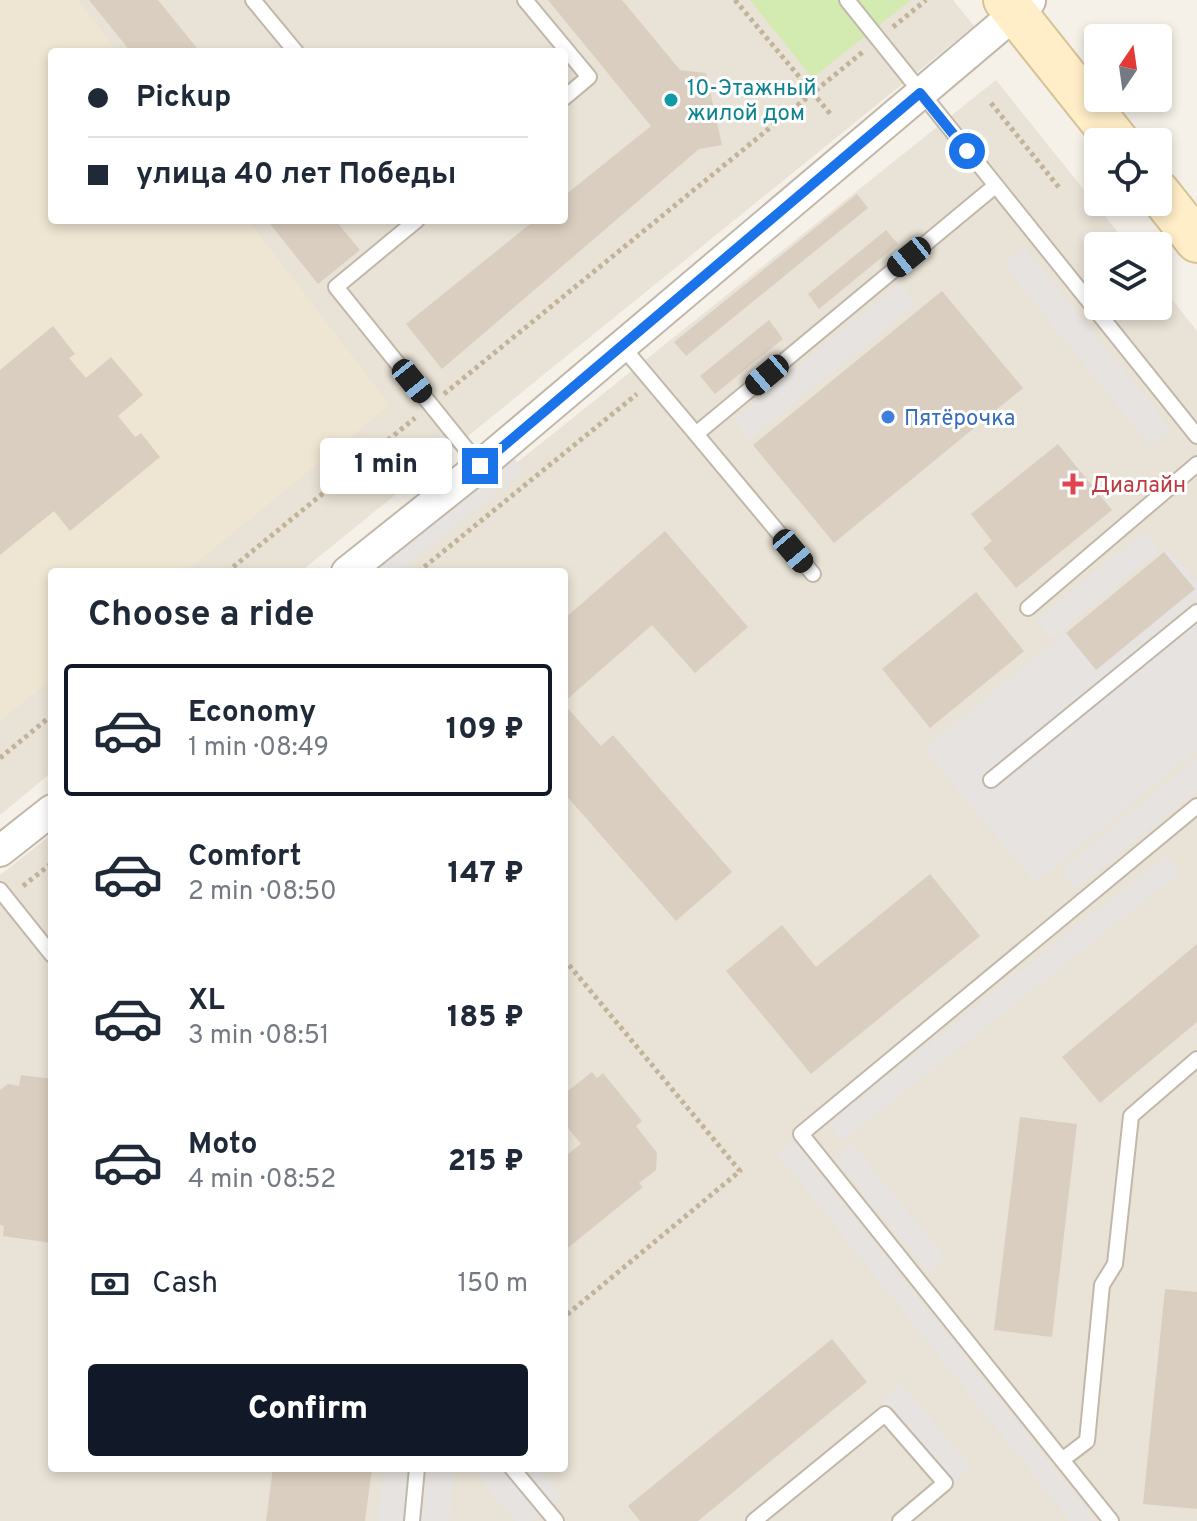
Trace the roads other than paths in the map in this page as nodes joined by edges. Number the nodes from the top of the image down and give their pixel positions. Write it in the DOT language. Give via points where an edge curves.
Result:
graph roads {
  1 [pos="253,0"];
  2 [pos="525,0"];
  3 [pos="847,0"];
  4 [pos="1018,4"];
  5 [pos="293,48"];
  6 [pos="565,48"];
  7 [pos="568,52"];
  8 [pos="920,93"];
  9 [pos="568,95"];
  10 [pos="1108,128"];
  11 [pos="995,186"];
  12 [pos="1172,210"];
  13 [pos="412,224"];
  14 [pos="1197,241"];
  15 [pos="621,345"];
  16 [pos="696,434"];
  17 [pos="1197,436"];
  18 [pos="1197,464"];
  19 [pos="480,466"];
  20 [pos="352,568"];
  21 [pos="813,574"];
  22 [pos="1028,608"];
  23 [pos="1197,612"];
  24 [pos="991,780"];
  25 [pos="1197,806"];
  26 [pos="48,813"];
  27 [pos="0,851"];
  28 [pos="3,894"];
  29 [pos="48,950"];
  30 [pos="1197,1059"];
  31 [pos="1062,1460"];
  32 [pos="417,1472"];
  33 [pos="515,1472"];
  34 [pos="412,1521"];
  35 [pos="556,1521"];
  36 [pos="754,1521"];
  37 [pos="900,1521"];
  38 [pos="1111,1521"];
  1 -- 5 [label="lane"];
  2 -- 6 [label="lane"];
  3 -- 8 [label="lane"];
  4 -- 8 [label="street"];
  4 -- 10 [label="street"];
  7 -- 9 [label="lane" via="589,77"];
  8 -- 11 [label="lane"];
  8 -- 15 [label="street"];
  11 -- 16 [label="lane"];
  11 -- 17 [label="lane"];
  12 -- 14 [label="street"];
  13 -- 19 [label="lane" via="336,287"];
  15 -- 16 [label="lane"];
  15 -- 19 [label="street"];
  16 -- 21 [label="lane"];
  18 -- 22 [label="lane"];
  19 -- 20 [label="street"];
  23 -- 24 [label="lane"];
  25 -- 31 [label="lane" via="801,1134"];
  26 -- 27 [label="street"];
  28 -- 29 [label="lane"];
  30 -- 31 [label="lane" via="1131,1116 1115,1264 1102,1285 1087,1441"];
  31 -- 38 [label="lane"];
  32 -- 34 [label="lane"];
  33 -- 35 [label="lane"];
  36 -- 37 [label="lane" via="885,1414 945,1483"];
}
